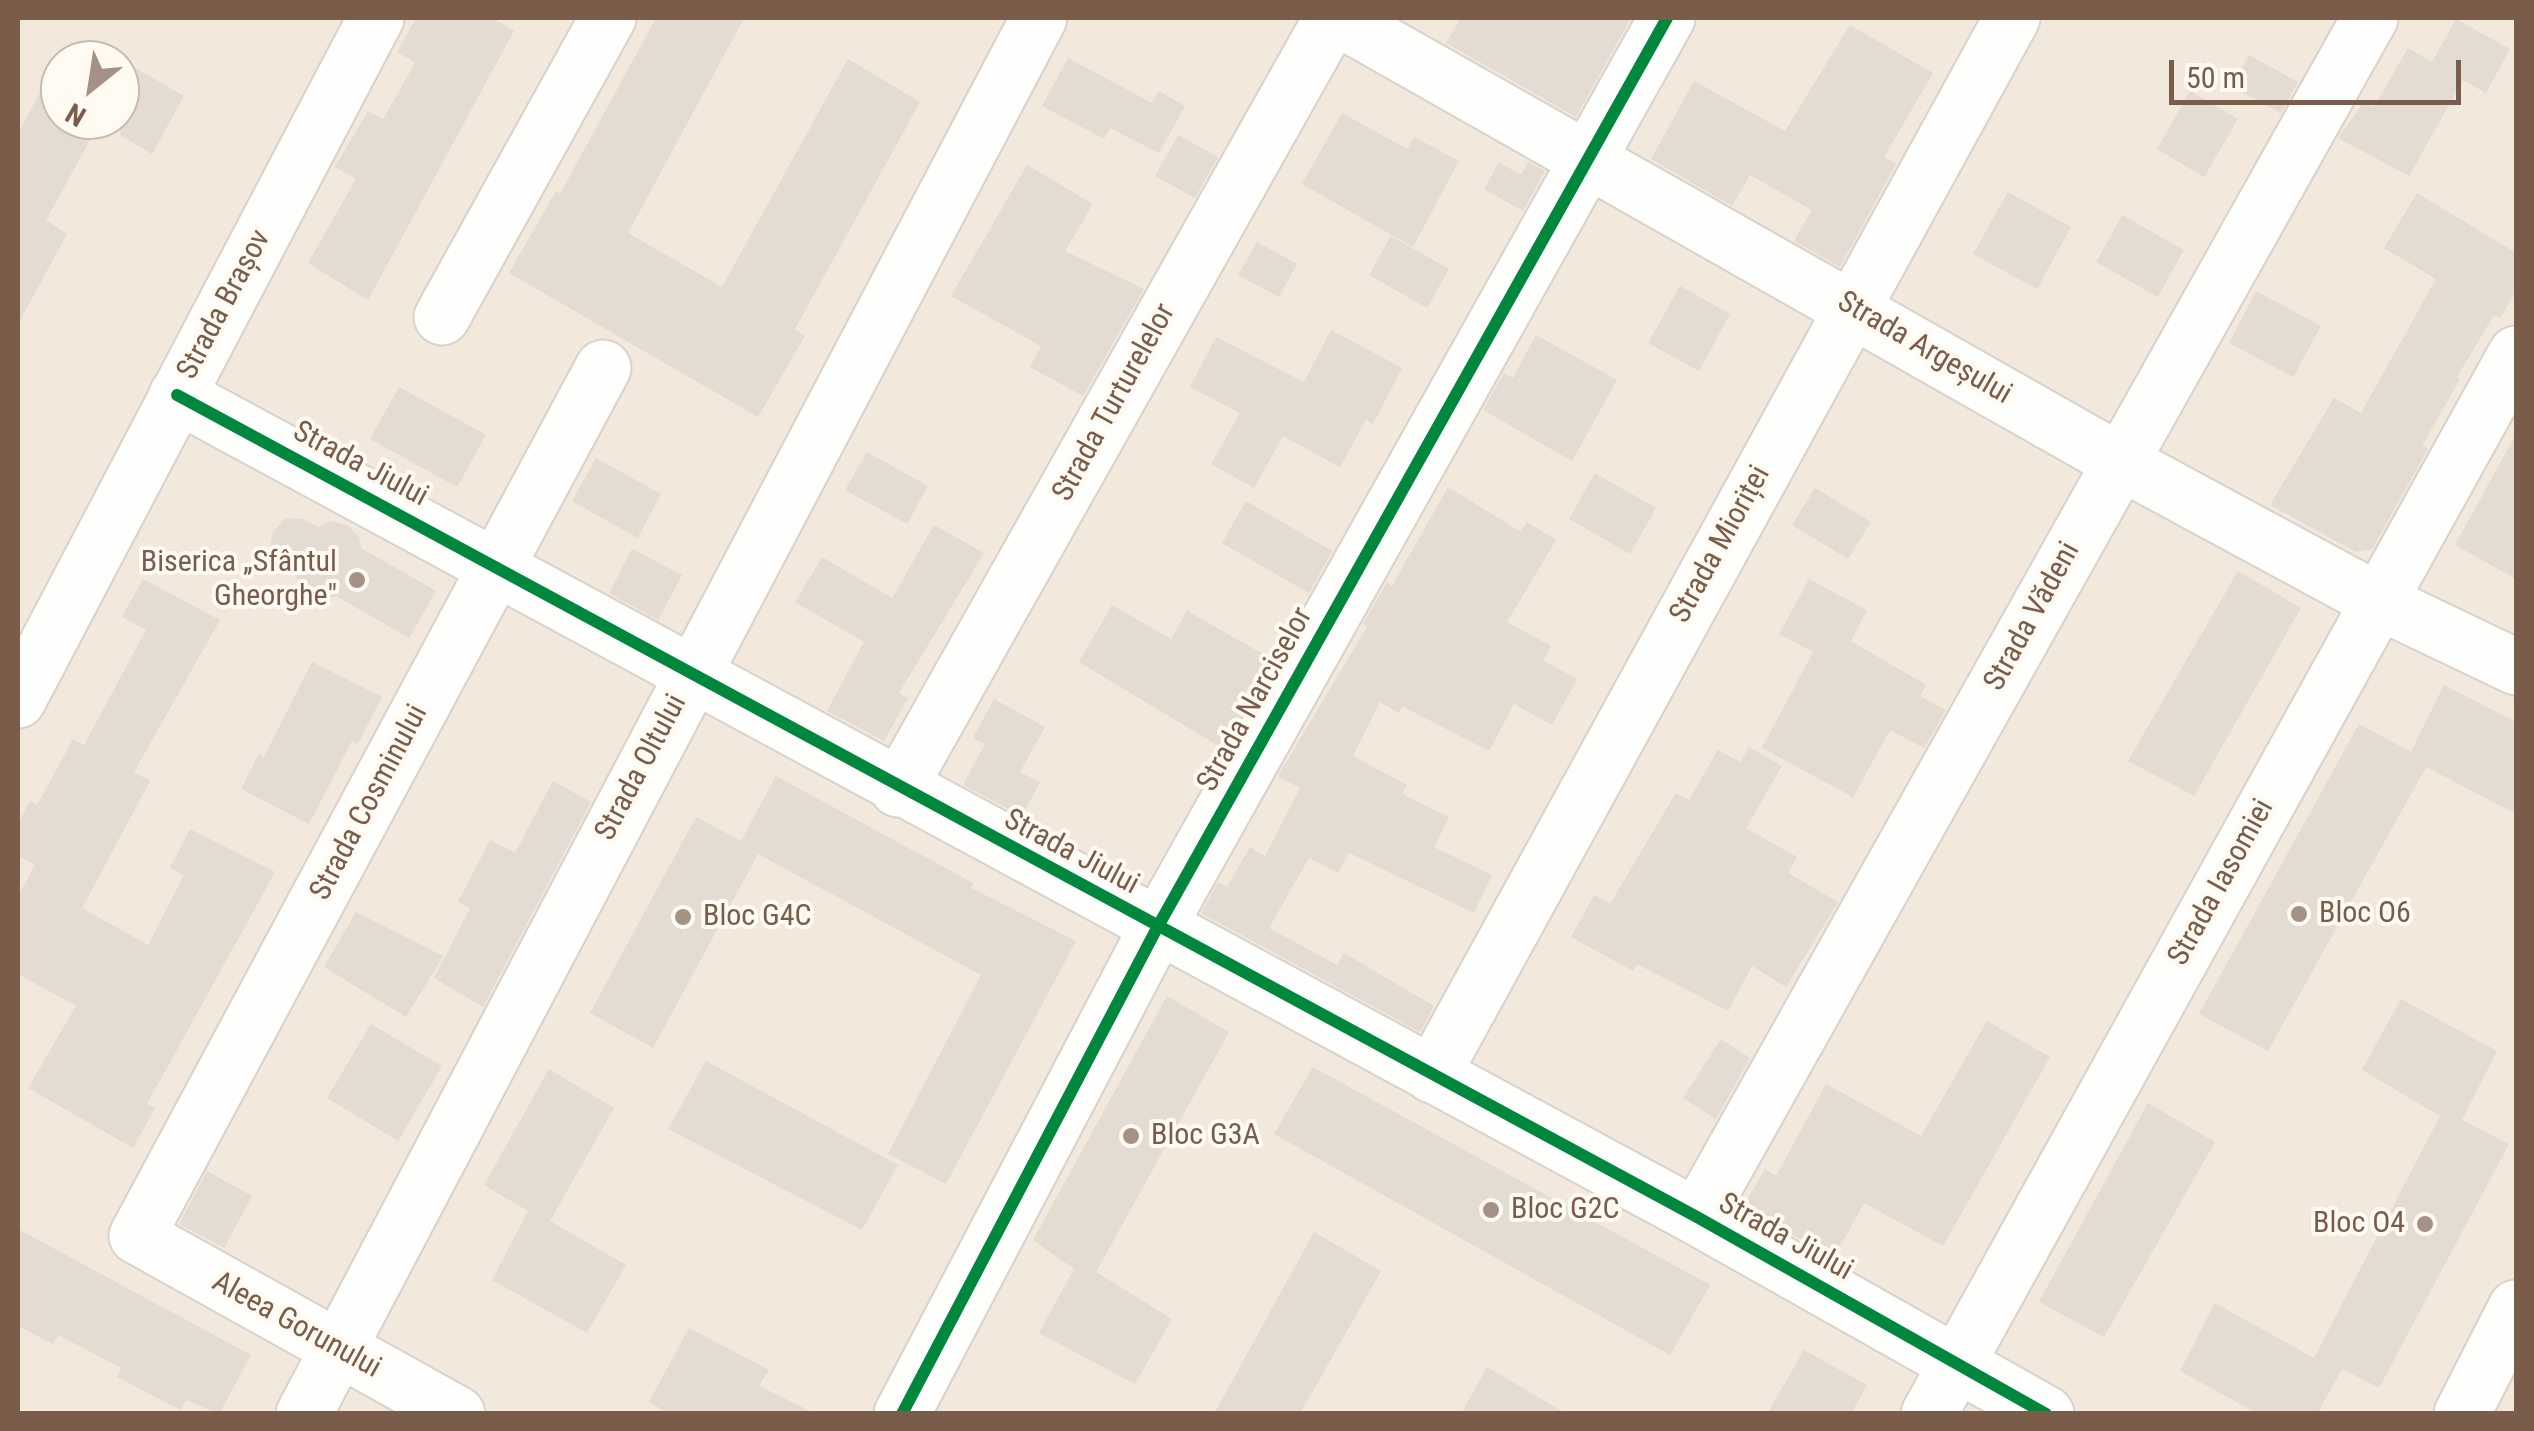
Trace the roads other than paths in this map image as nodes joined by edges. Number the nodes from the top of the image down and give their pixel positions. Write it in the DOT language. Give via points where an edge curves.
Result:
graph roads {
  1 [pos="376,18"];
  2 [pos="608,18"];
  3 [pos="1038,18"];
  4 [pos="1335,18"];
  5 [pos="1667,18"];
  6 [pos="2012,18"];
  7 [pos="2370,18"];
  8 [pos="1588,156"];
  9 [pos="1852,308"];
  10 [pos="442,317"];
  11 [pos="2516,354"];
  12 [pos="603,368"];
  13 [pos="178,395"];
  14 [pos="2119,461"];
  15 [pos="497,568"];
  16 [pos="2378,601"];
  17 [pos="2516,668"];
  18 [pos="691,674"];
  19 [pos="18,700"];
  20 [pos="898,788"];
  21 [pos="1158,928"];
  22 [pos="1432,1074"];
  23 [pos="1697,1217"];
  24 [pos="137,1236"];
  25 [pos="2516,1308"];
  26 [pos="338,1350"];
  27 [pos="1958,1364"];
  28 [pos="304,1414"];
  29 [pos="457,1414"];
  30 [pos="902,1414"];
  31 [pos="1929,1414"];
  32 [pos="2046,1414"];
  33 [pos="2462,1414"];
  1 -- 13 [label="street, Strada Brașov"];
  2 -- 10 [label="street"];
  3 -- 18 [label="street, Strada Oltului"];
  4 -- 8 [label="street, Strada Argeșului"];
  4 -- 20 [label="street, Strada Turturelelor"];
  5 -- 8 [label="street, Strada Narciselor"];
  6 -- 9 [label="street, Strada Mioriței"];
  7 -- 14 [label="street, Strada Vădeni"];
  8 -- 9 [label="street, Strada Argeșului"];
  8 -- 21 [label="street, Strada Narciselor"];
  9 -- 14 [label="street, Strada Argeșului"];
  9 -- 22 [label="street, Strada Mioriței"];
  11 -- 16 [label="street, Strada Iasomiei"];
  12 -- 15 [label="street, Strada Cosminului"];
  13 -- 15 [label="street, Strada Jiului"];
  13 -- 19 [label="street, Strada Brașov"];
  14 -- 16 [label="street, Strada Argeșului"];
  14 -- 23 [label="street, Strada Vădeni"];
  15 -- 18 [label="street, Strada Jiului"];
  15 -- 24 [label="street, Strada Cosminului"];
  16 -- 17 [label="street, Strada Argeșului"];
  16 -- 27 [label="street, Strada Iasomiei"];
  18 -- 20 [label="street, Strada Jiului"];
  18 -- 26 [label="street, Strada Oltului"];
  20 -- 21 [label="street, Strada Jiului"];
  21 -- 22 [label="street, Strada Jiului"];
  21 -- 30 [label="street, Strada Narciselor"];
  22 -- 23 [label="street, Strada Jiului"];
  23 -- 27 [label="street, Strada Jiului"];
  24 -- 26 [label="street, Aleea Gorunului"];
  25 -- 33 [label="street"];
  26 -- 28 [label="street, Strada Oltului"];
  26 -- 29 [label="street, Aleea Gorunului"];
  27 -- 31 [label="street, Strada Iasomiei"];
  27 -- 32 [label="street, Strada Jiului"];
}
